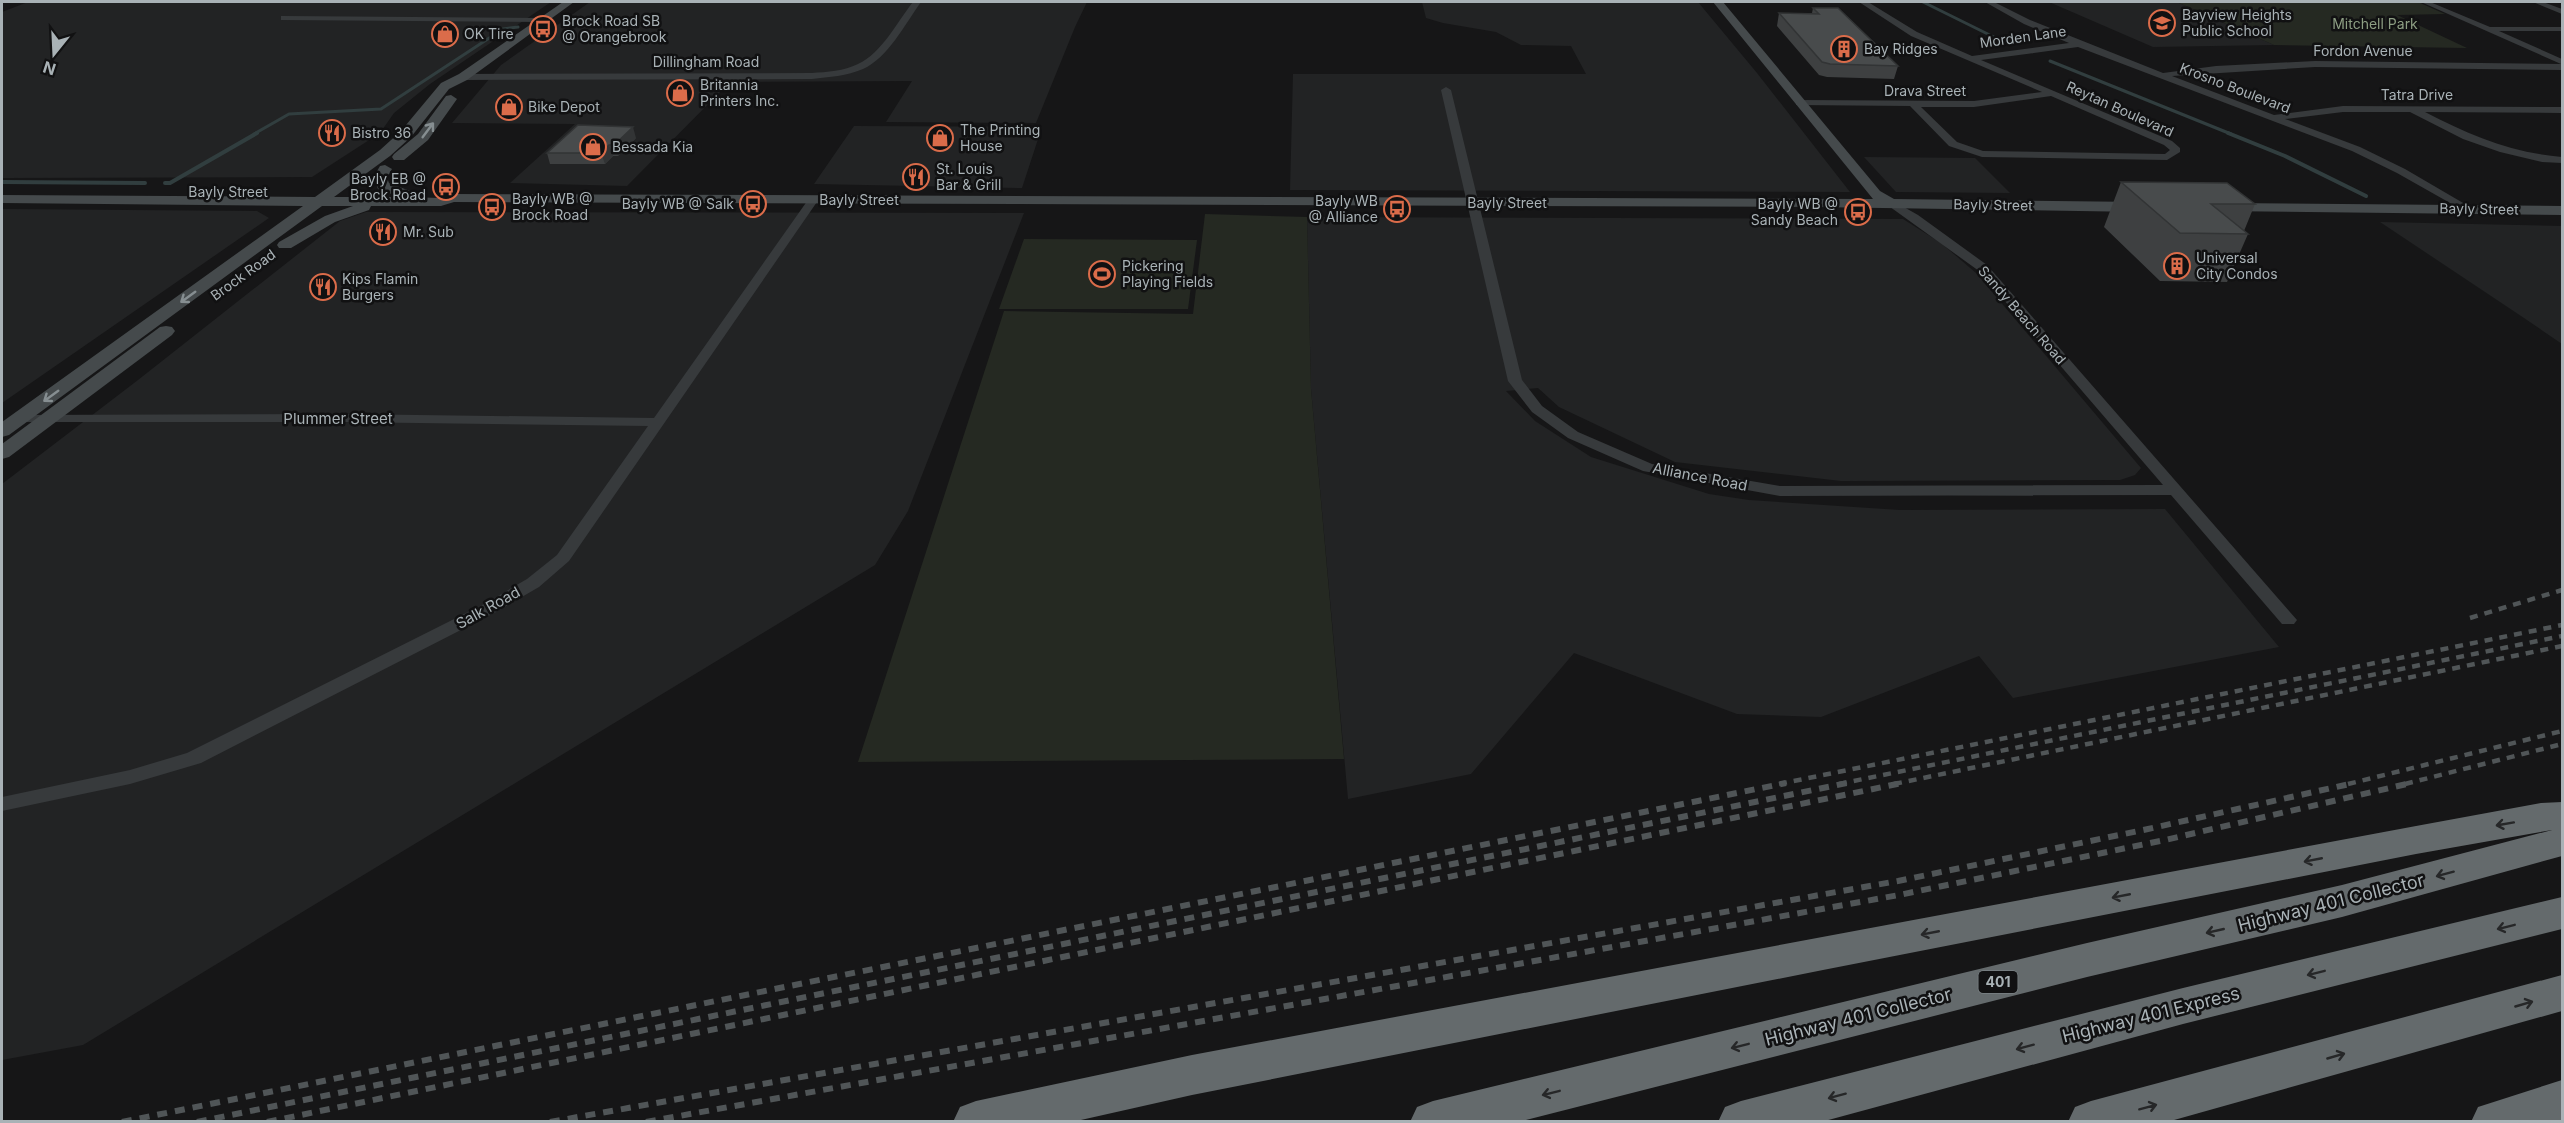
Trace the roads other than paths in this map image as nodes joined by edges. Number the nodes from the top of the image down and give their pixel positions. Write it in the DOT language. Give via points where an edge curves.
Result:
graph roads {
  1 [pos="569,2"];
  2 [pos="917,2"];
  3 [pos="1718,2"];
  4 [pos="1863,2"];
  5 [pos="1989,2"];
  6 [pos="2425,2"];
  7 [pos="2537,2"];
  8 [pos="2562,12"];
  9 [pos="284,18"];
  10 [pos="543,20"];
  11 [pos="2486,29"];
  12 [pos="2562,29"];
  13 [pos="2079,44"];
  14 [pos="1970,58"];
  15 [pos="2562,62"];
  16 [pos="2562,67"];
  17 [pos="2163,75"];
  18 [pos="463,77"];
  19 [pos="1446,90"];
  20 [pos="2050,93"];
  21 [pos="1799,103"];
  22 [pos="1913,104"];
  23 [pos="2410,108"];
  24 [pos="2562,110"];
  25 [pos="2272,117"];
  26 [pos="2562,160"];
  27 [pos="385,161"];
  28 [pos="2,191"];
  29 [pos="285,192"];
  30 [pos="336,197"];
  31 [pos="406,198"];
  32 [pos="2,199"];
  33 [pos="814,199"];
  34 [pos="266,200"];
  35 [pos="1471,203"];
  36 [pos="1891,204"];
  37 [pos="2151,208"];
  38 [pos="2210,208"];
  39 [pos="2466,209"];
  40 [pos="2562,211"];
  41 [pos="263,243"];
  42 [pos="285,245"];
  43 [pos="20,418"];
  44 [pos="50,418"];
  45 [pos="656,422"];
  46 [pos="2,431"];
  47 [pos="2,453"];
  48 [pos="2177,490"];
  49 [pos="2288,620"];
  50 [pos="2,804"];
  51 [pos="2562,816"];
  52 [pos="2562,842"];
  53 [pos="2562,913"];
  54 [pos="2562,993"];
  55 [pos="2562,1100"];
  56 [pos="976,1122"];
  57 [pos="1433,1122"];
  58 [pos="1741,1122"];
  59 [pos="2091,1122"];
  60 [pos="2494,1122"];
  1 -- 10 [label="main road, Brock Road"];
  2 -- 18 [label="street, Dillingham Road" via="864,65 840,73"];
  3 -- 21 [label="main road, Sandy Beach Road"];
  4 -- 14 [label="street, Reytan Boulevard" via="1914,34"];
  5 -- 13 [label="street, Krosno Boulevard"];
  6 -- 11 [label="street"];
  7 -- 8 [label="street"];
  9 -- 10 [label="street"];
  10 -- 18 [label="main road, Brock Road"];
  11 -- 12 [label="street"];
  11 -- 15 [label="street"];
  13 -- 14 [label="street, Morden Lane"];
  13 -- 17 [label="street, Krosno Boulevard"];
  14 -- 20 [label="street, Reytan Boulevard"];
  16 -- 17 [label="street, Fordon Avenue" via="2285,64"];
  17 -- 25 [label="street, Krosno Boulevard"];
  18 -- 27 [label="main road, Brock Road" via="461,86 423,137"];
  19 -- 35 [label="street, Alliance Road"];
  20 -- 22 [label="street, Drava Street" via="1974,104"];
  20 -- 22 [label="street, Reytan Boulevard" via="2168,143 2176,150 2166,157 1982,154 1953,144"];
  21 -- 22 [label="street, Drava Street"];
  21 -- 36 [label="main road, Sandy Beach Road" via="1875,195"];
  23 -- 24 [label="street, Tatra Drive"];
  23 -- 25 [label="street, Tatra Drive" via="2343,109"];
  23 -- 26 [label="street" via="2452,131 2522,156"];
  25 -- 39 [label="street, Krosno Boulevard" via="2356,149"];
  27 -- 29 [label="main road" via="337,180"];
  27 -- 30 [label="main road, Brock Road"];
  27 -- 30 [label="main road, Brock Road"];
  27 -- 31 [label="main road" via="380,178 383,186"];
  28 -- 29 [label="main road, Bayly Street"];
  29 -- 30 [label="main road, Bayly Street"];
  30 -- 31 [label="main road, Bayly Street"];
  30 -- 34 [label="main road, Bayly Street"];
  30 -- 41 [label="main road, Brock Road"];
  30 -- 42 [label="main road, Brock Road"];
  31 -- 33 [label="main road, Bayly Street" via="441,202 452,198"];
  31 -- 42 [label="main road" via="330,219"];
  32 -- 34 [label="main road, Bayly Street"];
  33 -- 35 [label="main road, Bayly Street"];
  33 -- 45 [label="street, Salk Road"];
  34 -- 41 [label="main road" via="279,209 283,219"];
  35 -- 36 [label="main road, Bayly Street"];
  35 -- 48 [label="street, Alliance Road" via="1515,381 1538,409 1573,435 1648,468 1780,491"];
  36 -- 37 [label="main road, Bayly Street"];
  36 -- 48 [label="street, Sandy Beach Road" via="1983,268"];
  38 -- 39 [label="main road, Bayly Street"];
  39 -- 40 [label="main road, Bayly Street"];
  41 -- 43 [label="main road, Brock Road, one-way"];
  42 -- 44 [label="main road, Brock Road"];
  43 -- 44 [label="street, Plummer Street"];
  43 -- 46 [label="main road, Brock Road"];
  44 -- 45 [label="street, Plummer Street"];
  44 -- 47 [label="main road, Brock Road"];
  45 -- 50 [label="street, Salk Road" via="563,558 533,583 194,758 130,777"];
  48 -- 49 [label="street, Sandy Beach Road"];
  51 -- 56 [label="highway, one-way" via="2450,834 1192,1075"];
  52 -- 57 [label="highway, Highway 401 Collector / 401, one-way" via="2342,901"];
  53 -- 58 [label="highway, Highway 401 Express, one-way" via="2183,1006"];
  59 -- 54 [label="highway, one-way"];
  55 -- 60 [label="highway"];
}
